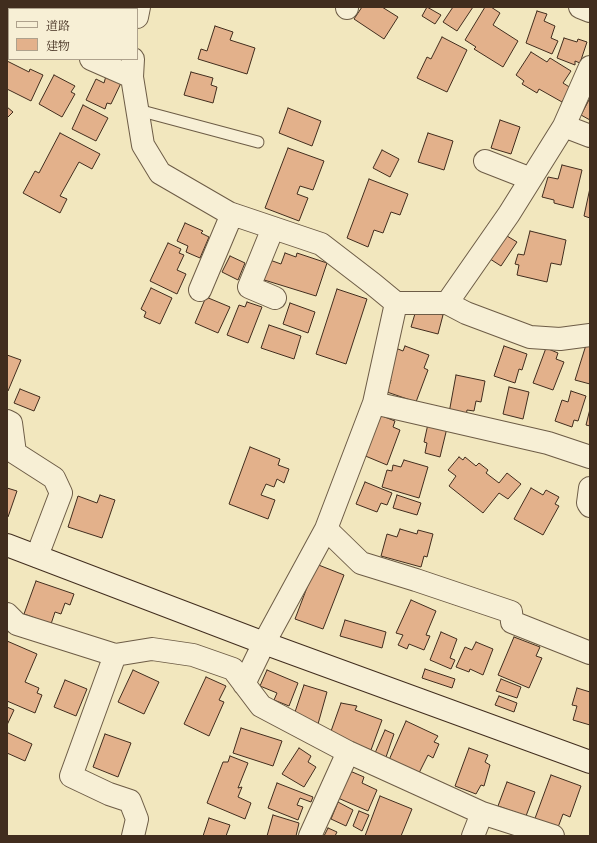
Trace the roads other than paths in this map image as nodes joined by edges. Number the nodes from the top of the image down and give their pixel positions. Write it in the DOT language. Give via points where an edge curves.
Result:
graph roads {
  1 [pos="96,60"];
  2 [pos="590,67"];
  3 [pos="133,68"];
  4 [pos="138,110"];
  5 [pos="564,126"];
  6 [pos="590,136"];
  7 [pos="258,142"];
  8 [pos="485,161"];
  9 [pos="531,179"];
  10 [pos="232,214"];
  11 [pos="273,228"];
  12 [pos="200,290"];
  13 [pos="275,298"];
  14 [pos="396,303"];
  15 [pos="447,303"];
  16 [pos="590,335"];
  17 [pos="374,403"];
  18 [pos="7,421"];
  19 [pos="590,457"];
  20 [pos="590,488"];
  21 [pos="590,506"];
  22 [pos="326,529"];
  23 [pos="7,545"];
  24 [pos="37,556"];
  25 [pos="7,614"];
  26 [pos="264,643"];
  27 [pos="590,653"];
  28 [pos="115,655"];
  29 [pos="244,684"];
  30 [pos="348,752"];
  31 [pos="590,762"];
  32 [pos="482,813"];
  33 [pos="133,836"];
  34 [pos="310,836"];
  35 [pos="473,836"];
  36 [pos="553,836"];
  1 -- 3 [label="street"];
  2 -- 5 [label="street"];
  3 -- 4 [label="street"];
  4 -- 7 [label="lane"];
  4 -- 10 [label="street" via="143,145 160,173"];
  5 -- 6 [label="street"];
  5 -- 9 [label="street"];
  8 -- 9 [label="street"];
  9 -- 15 [label="street"];
  10 -- 11 [label="street"];
  10 -- 12 [label="street"];
  11 -- 13 [label="street" via="249,287"];
  11 -- 14 [label="street" via="322,244"];
  14 -- 15 [label="street"];
  14 -- 17 [label="street"];
  15 -- 16 [label="street" via="466,313 530,337 560,339"];
  17 -- 19 [label="street" via="548,443"];
  17 -- 22 [label="street"];
  18 -- 24 [label="street" via="11,423 15,453 54,478 61,493"];
  20 -- 21 [label="street"];
  22 -- 26 [label="street"];
  22 -- 27 [label="street" via="361,563 511,612 512,622"];
  23 -- 24 [label="street"];
  24 -- 26 [label="street"];
  25 -- 28 [label="street" via="18,624"];
  26 -- 29 [label="street"];
  26 -- 31 [label="street"];
  28 -- 29 [label="street" via="152,649 193,655 233,669"];
  28 -- 33 [label="street" via="71,776 130,801 137,819"];
  29 -- 30 [label="street" via="261,706"];
  30 -- 32 [label="street"];
  30 -- 34 [label="street"];
  32 -- 35 [label="street"];
  32 -- 36 [label="street"];
}
